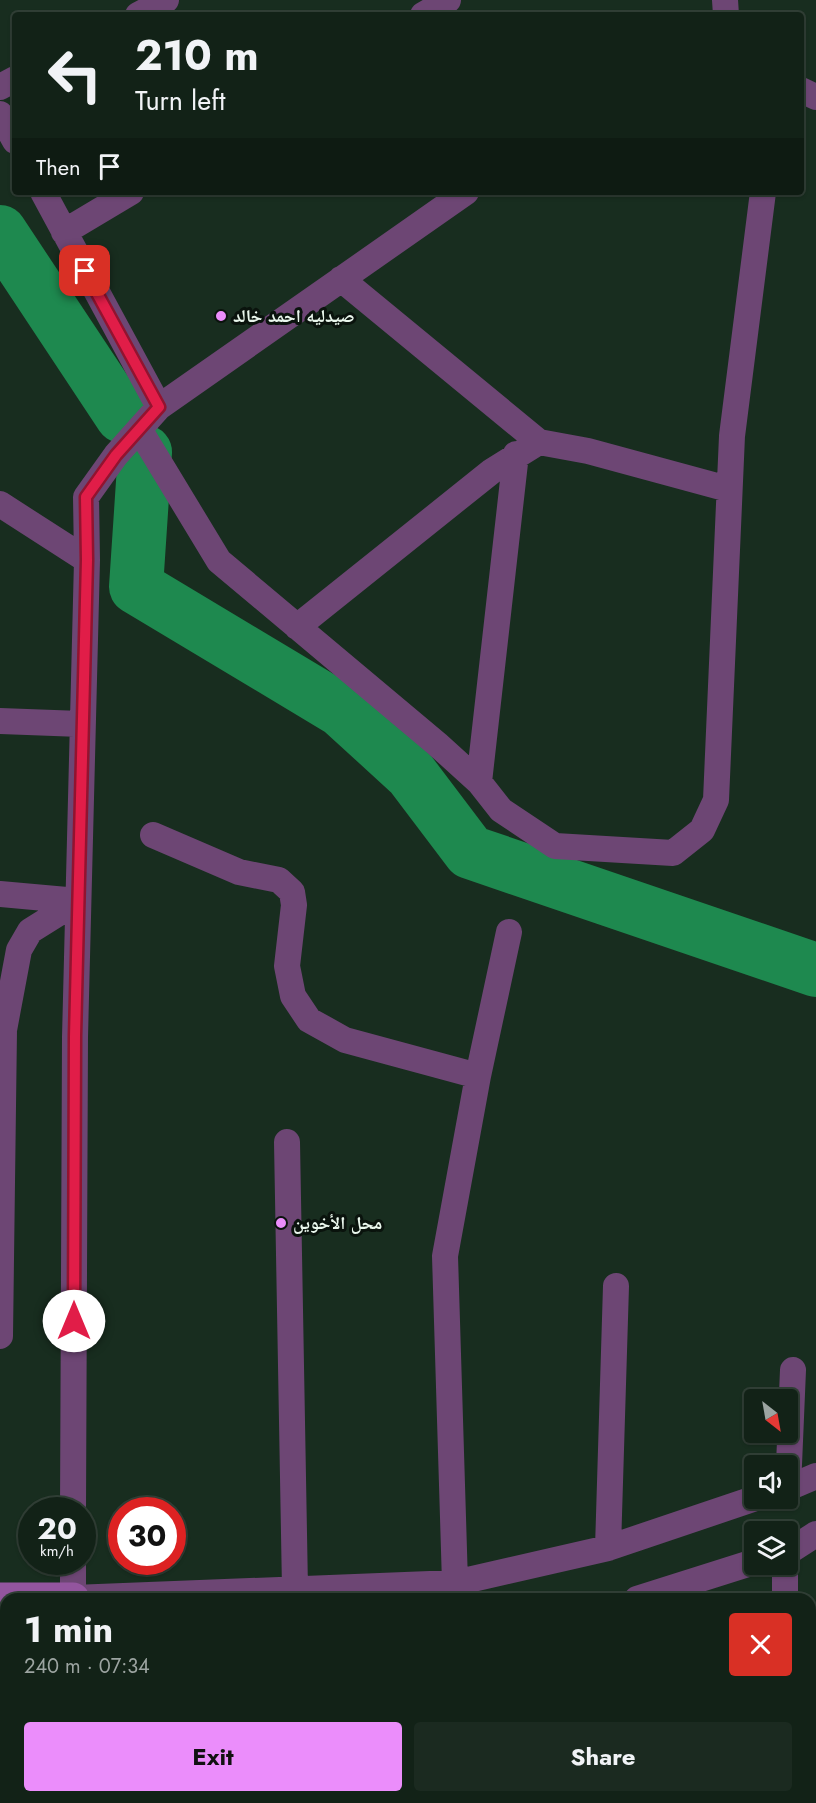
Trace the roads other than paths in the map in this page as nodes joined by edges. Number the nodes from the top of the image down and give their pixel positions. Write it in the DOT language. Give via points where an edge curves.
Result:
graph roads {
  1 [pos="166,0"];
  2 [pos="448,0"];
  3 [pos="144,12"];
  4 [pos="428,12"];
  5 [pos="0,114"];
  6 [pos="12,136"];
  7 [pos="44,195"];
  8 [pos="126,195"];
  9 [pos="462,195"];
  10 [pos="763,195"];
  11 [pos="64,232"];
  12 [pos="341,279"];
  13 [pos="159,407"];
  14 [pos="139,429"];
  15 [pos="539,442"];
  16 [pos="516,454"];
  17 [pos="728,489"];
  18 [pos="0,504"];
  19 [pos="87,560"];
  20 [pos="297,627"];
  21 [pos="0,721"];
  22 [pos="81,724"];
  23 [pos="479,782"];
  24 [pos="153,835"];
  25 [pos="0,894"];
  26 [pos="78,901"];
  27 [pos="509,932"];
  28 [pos="2,1030"];
  29 [pos="478,1076"];
  30 [pos="287,1142"];
  31 [pos="616,1286"];
  32 [pos="0,1336"];
  33 [pos="793,1370"];
  34 [pos="789,1455"];
  35 [pos="816,1476"];
  36 [pos="798,1484"];
  37 [pos="73,1497"];
  38 [pos="744,1502"];
  39 [pos="816,1534"];
  40 [pos="798,1546"];
  41 [pos="608,1548"];
  42 [pos="744,1565"];
  43 [pos="73,1575"];
  44 [pos="785,1575"];
  45 [pos="455,1583"];
  46 [pos="295,1589"];
  47 [pos="73,1593"];
  48 [pos="196,1593"];
  49 [pos="656,1593"];
  50 [pos="785,1593"];
  1 -- 3 [label="street"];
  2 -- 4 [label="street"];
  5 -- 6 [label="street"];
  7 -- 11 [label="street"];
  8 -- 11 [label="street"];
  9 -- 12 [label="street"];
  10 -- 17 [label="street"];
  11 -- 13 [label="street"];
  12 -- 13 [label="street"];
  12 -- 15 [label="street"];
  13 -- 14 [label="street"];
  14 -- 19 [label="street" via="86,497"];
  14 -- 20 [label="street" via="219,561"];
  15 -- 16 [label="street"];
  15 -- 17 [label="street"];
  16 -- 20 [label="street"];
  16 -- 23 [label="street"];
  17 -- 23 [label="street" via="716,800 702,830 674,853 555,846 501,810"];
  18 -- 19 [label="street"];
  19 -- 22 [label="street"];
  20 -- 23 [label="street"];
  21 -- 22 [label="street"];
  22 -- 26 [label="street"];
  24 -- 29 [label="street" via="239,872 279,880 292,892 287,966 293,996 309,1020 345,1040"];
  25 -- 26 [label="street"];
  26 -- 28 [label="street" via="30,931 19,950"];
  26 -- 37 [label="street"];
  27 -- 29 [label="street"];
  28 -- 32 [label="street"];
  29 -- 45 [label="street" via="445,1256"];
  30 -- 46 [label="street"];
  31 -- 41 [label="street"];
  33 -- 34 [label="street"];
  35 -- 36 [label="street"];
  38 -- 41 [label="street"];
  39 -- 40 [label="street"];
  41 -- 45 [label="street"];
  42 -- 49 [label="street"];
  43 -- 47 [label="street"];
  44 -- 50 [label="street"];
  45 -- 46 [label="street"];
  46 -- 48 [label="street"];
}
